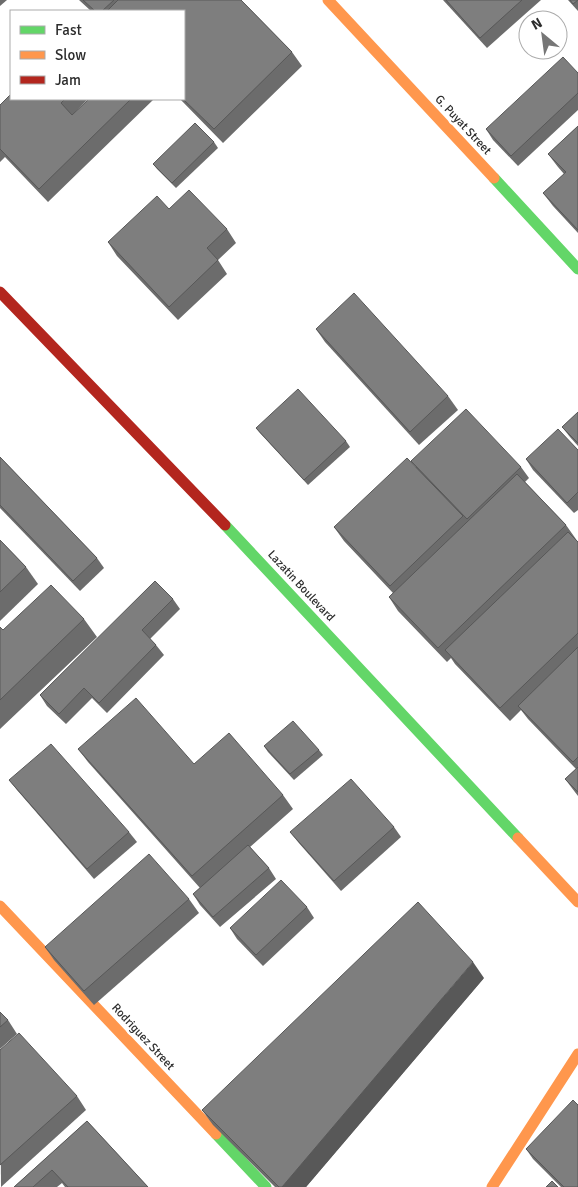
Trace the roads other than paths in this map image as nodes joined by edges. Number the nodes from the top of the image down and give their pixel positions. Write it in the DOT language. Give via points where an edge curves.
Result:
graph roads {
  1 [pos="328,0"];
  2 [pos="578,270"];
  3 [pos="0,292"];
  4 [pos="578,902"];
  5 [pos="0,906"];
  6 [pos="578,1054"];
  7 [pos="266,1187"];
  8 [pos="492,1187"];
  1 -- 2 [label="street, G. Puyat Street"];
  3 -- 4 [label="street, Lazatin Boulevard"];
  5 -- 7 [label="street, Rodriguez Street"];
  6 -- 8 [label="street"];
}
